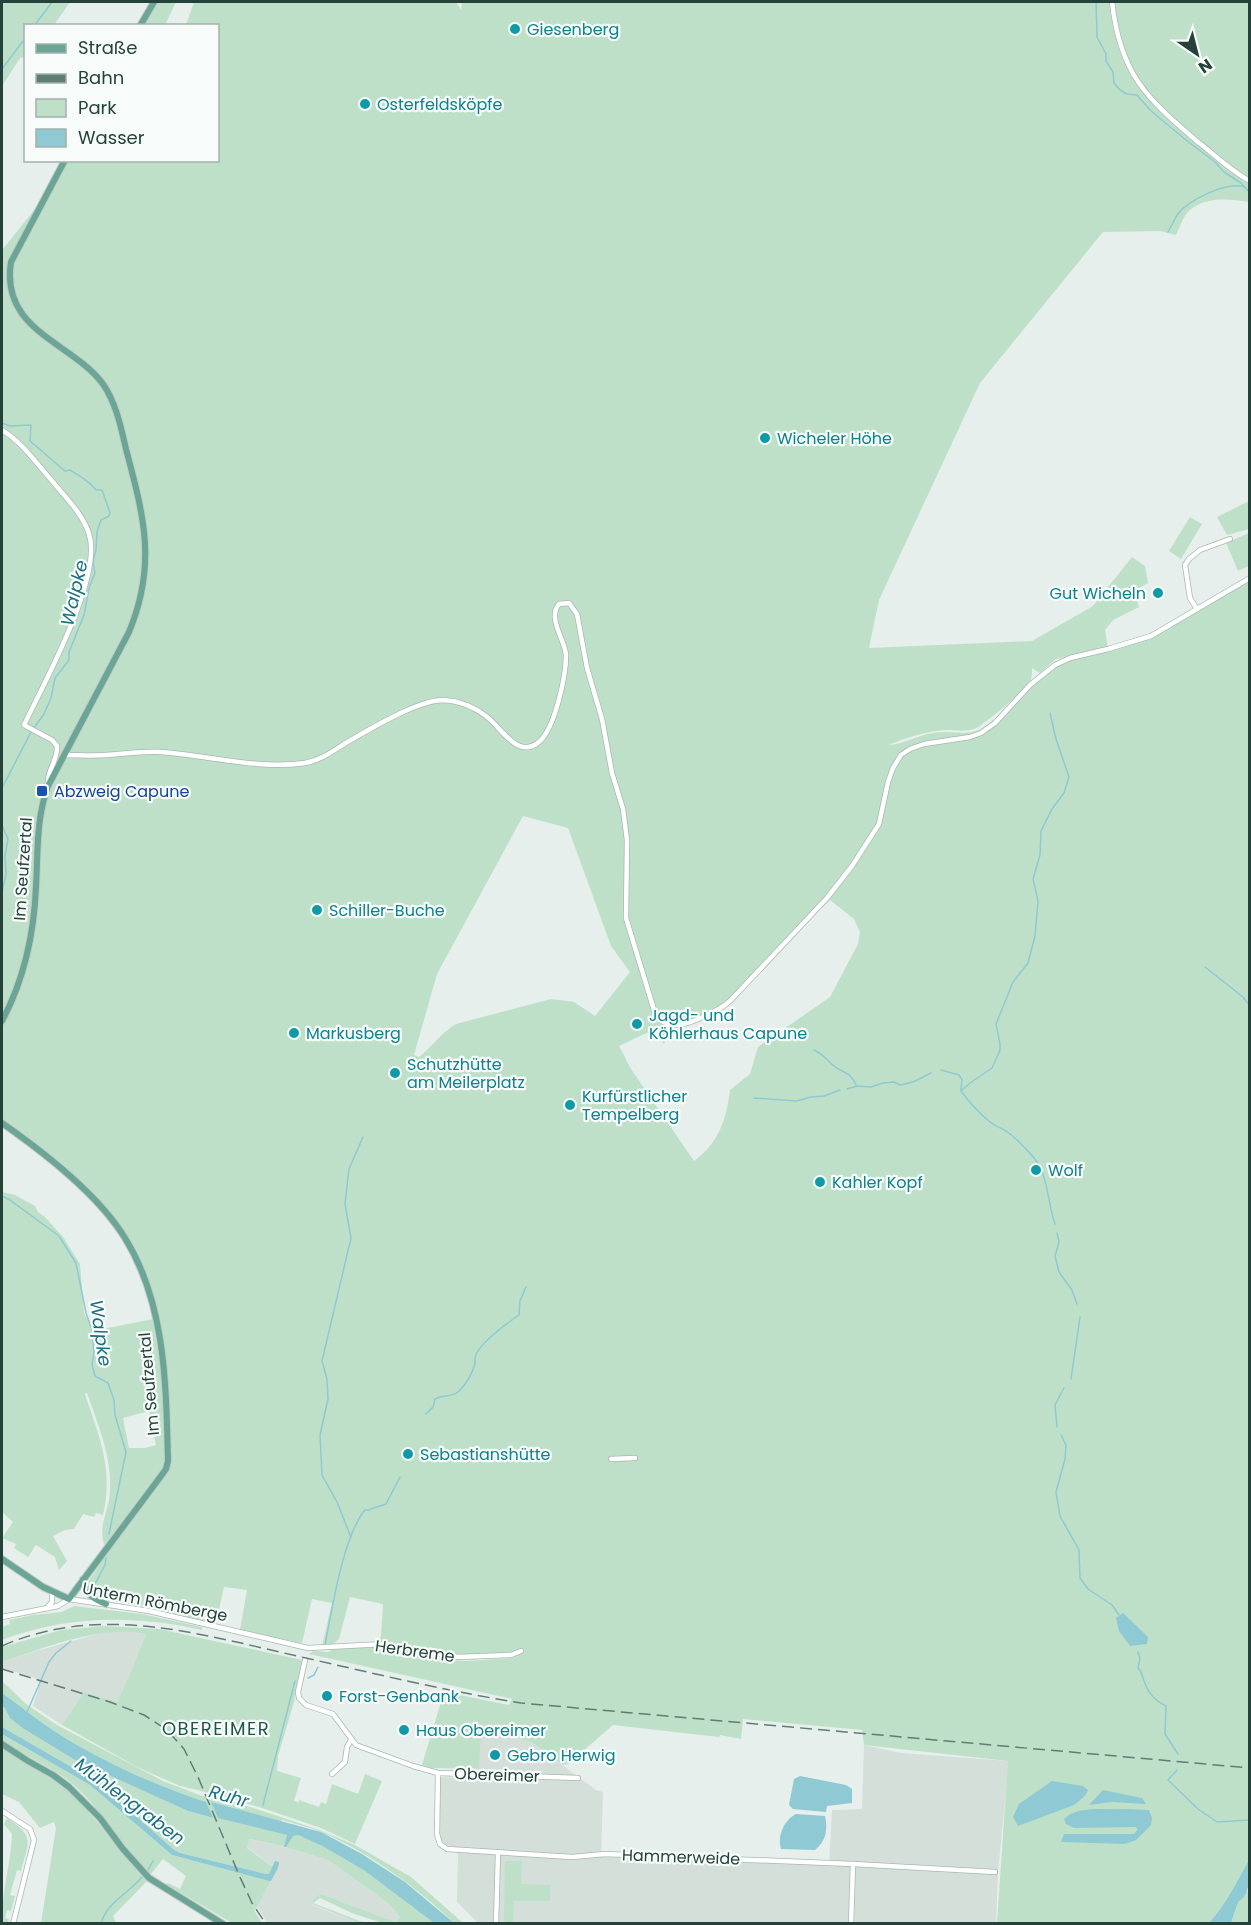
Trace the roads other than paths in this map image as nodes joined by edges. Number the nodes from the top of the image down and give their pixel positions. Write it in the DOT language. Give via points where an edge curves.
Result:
graph roads {
  1 [pos="154,2"];
  2 [pos="1112,2"];
  3 [pos="141,24"];
  4 [pos="64,162"];
  5 [pos="1250,181"];
  6 [pos="2,430"];
  7 [pos="1230,539"];
  8 [pos="1250,578"];
  9 [pos="1197,609"];
  10 [pos="65,755"];
  11 [pos="48,786"];
  12 [pos="2,1021"];
  13 [pos="2,1124"];
  14 [pos="635,1458"];
  15 [pos="611,1459"];
  16 [pos="2,1559"];
  17 [pos="83,1580"];
  18 [pos="52,1592"];
  19 [pos="69,1599"];
  20 [pos="106,1604"];
  21 [pos="47,1608"];
  22 [pos="2,1617"];
  23 [pos="308,1650"];
  24 [pos="521,1651"];
  25 [pos="305,1660"];
  26 [pos="351,1740"];
  27 [pos="2,1744"];
  28 [pos="438,1773"];
  29 [pos="332,1774"];
  30 [pos="578,1778"];
  31 [pos="2,1812"];
  32 [pos="498,1853"];
  33 [pos="853,1864"];
  34 [pos="995,1872"];
  35 [pos="13,1923"];
  36 [pos="223,1923"];
  37 [pos="496,1923"];
  38 [pos="851,1923"];
  1 -- 3 [label="main road"];
  2 -- 5 [label="street" via="1119,44 1145,94"];
  4 -- 10 [label="main road, Im Seufzertal" via="11,262 10,295 29,327 92,372 110,397 141,505 146,555 134,621"];
  6 -- 11 [label="street" via="31,456 69,502 85,524 91,546 83,595 24,725 57,746"];
  7 -- 9 [label="street" via="1207,546 1185,565 1190,598"];
  8 -- 9 [label="street"];
  9 -- 10 [label="street" via="1151,636 1055,665 981,733 924,744 905,752 893,768 877,829 842,880 730,1001 710,1014 674,1025 662,1021 654,1010 626,918 627,840 623,809 577,614 569,603 559,604 555,613 566,656 558,701 548,731 531,746 514,744 475,709 441,700 387,720 326,756 303,763 276,765 159,752"];
  10 -- 11 [label="main road, Im Seufzertal"];
  11 -- 12 [label="main road, Im Seufzertal" via="40,813 29,941 18,985"];
  13 -- 17 [label="main road, Im Seufzertal" via="86,1191 116,1224 144,1277 158,1328 164,1370 167,1466"];
  14 -- 15 [label="street"];
  16 -- 18 [label="main road, Unterm Römberge"];
  17 -- 19 [label="main road, Im Seufzertal"];
  17 -- 20 [label="main road" via="89,1594"];
  18 -- 19 [label="main road, Unterm Römberge"];
  18 -- 21 [label="street"];
  19 -- 20 [label="street, Unterm Römberge"];
  19 -- 21 [label="street"];
  20 -- 23 [label="street, Unterm Römberge"];
  21 -- 22 [label="street"];
  23 -- 24 [label="street, Herbreme" via="384,1644 458,1658"];
  25 -- 26 [label="street, Obereimer" via="299,1698 306,1705 333,1714"];
  26 -- 28 [label="street, Obereimer"];
  26 -- 29 [label="street" via="345,1761"];
  27 -- 36 [label="main road" via="75,1793 149,1878"];
  28 -- 30 [label="street, Obereimer"];
  28 -- 32 [label="street, Hammerweide" via="440,1844 447,1849"];
  31 -- 35 [label="street" via="30,1829 34,1840"];
  32 -- 33 [label="street, Hammerweide"];
  32 -- 37 [label="street"];
  33 -- 34 [label="street, Hammerweide"];
  33 -- 38 [label="street"];
}
